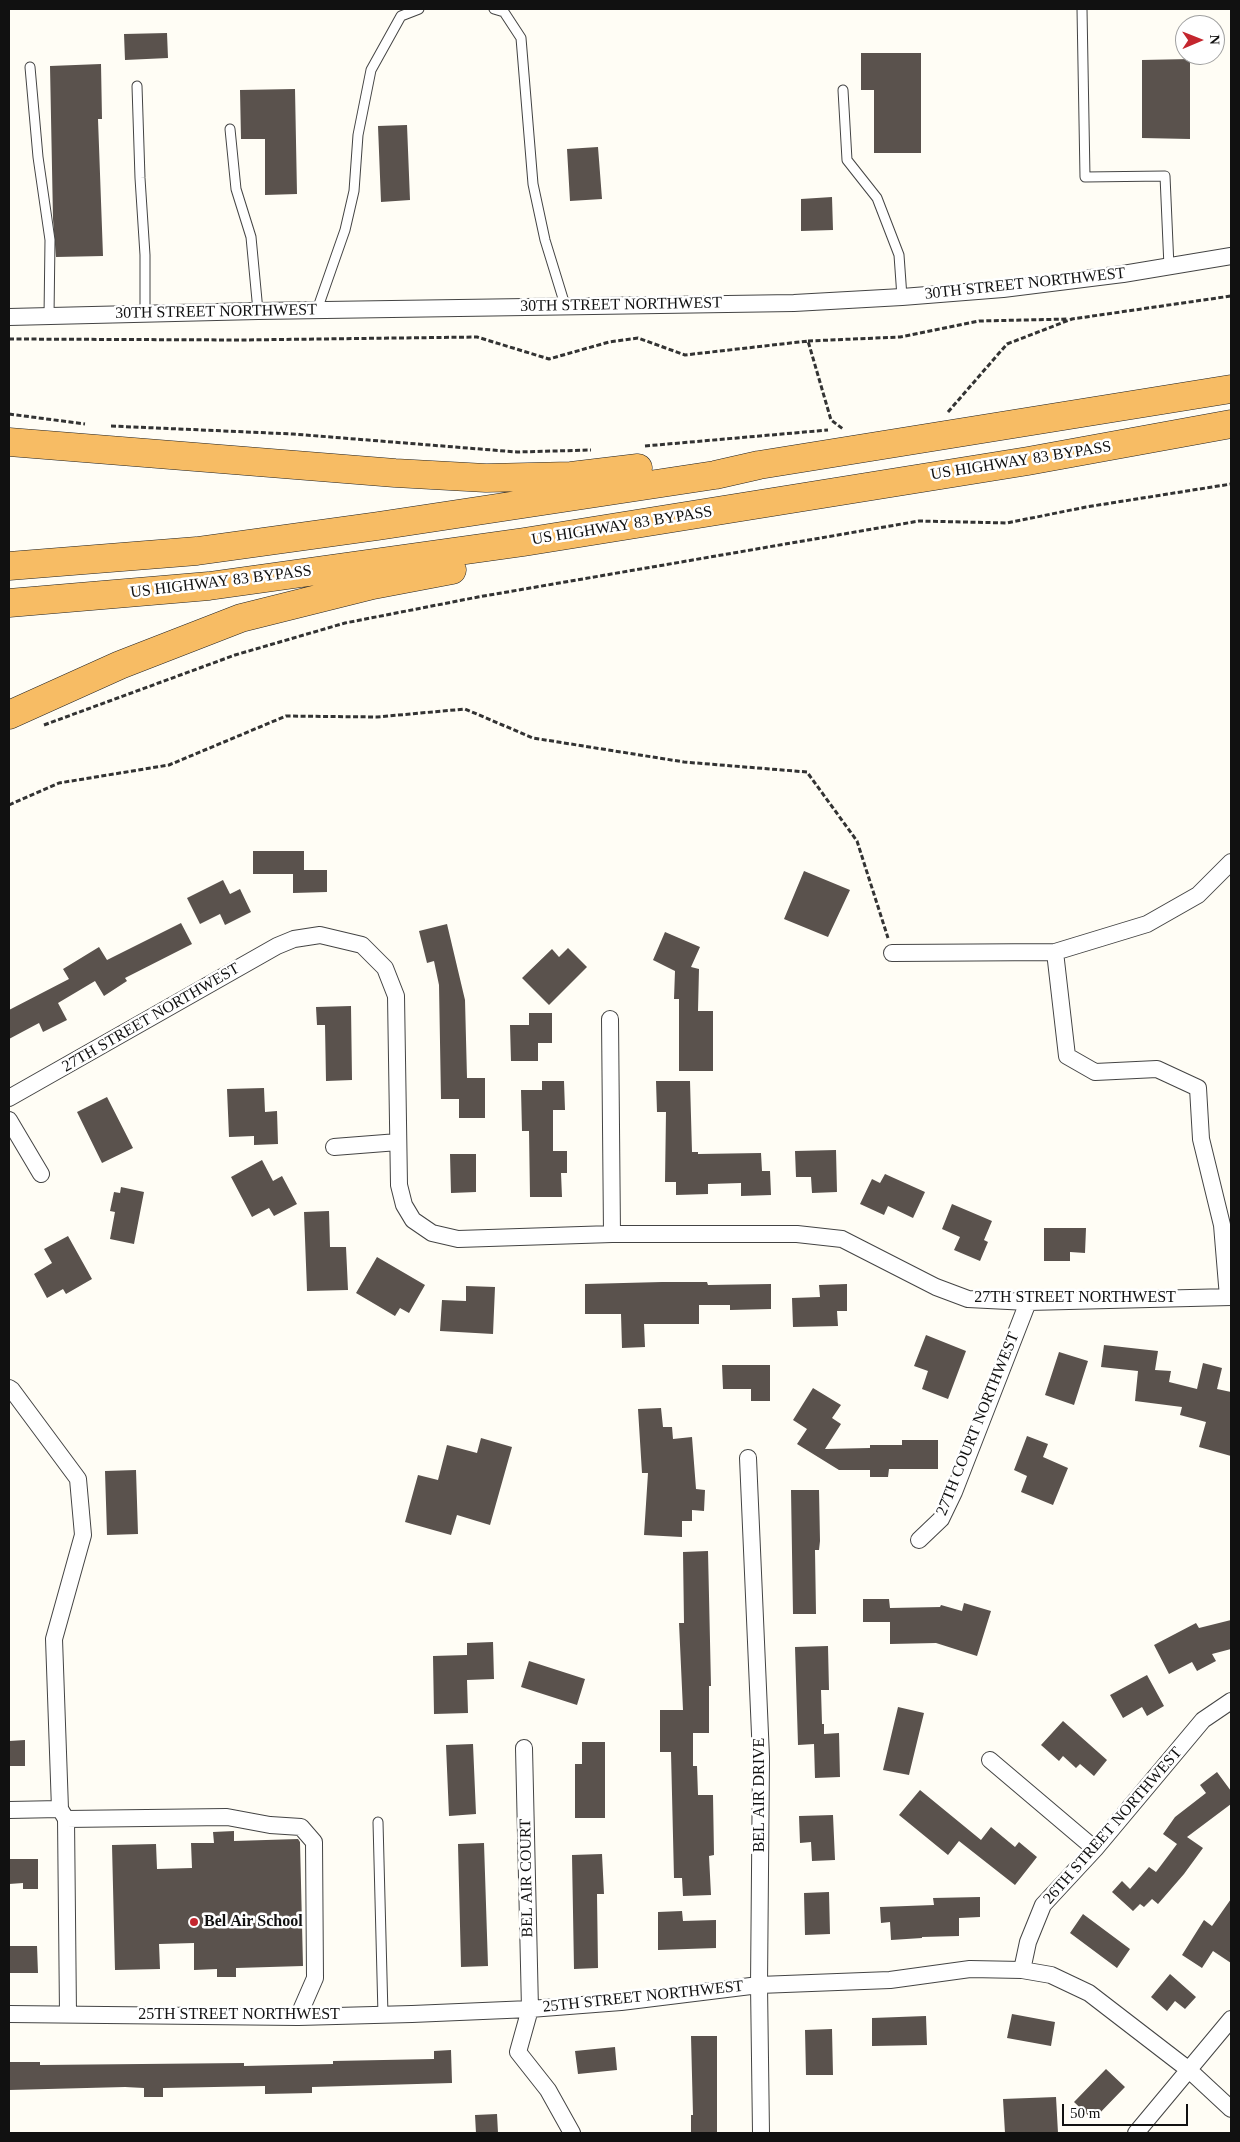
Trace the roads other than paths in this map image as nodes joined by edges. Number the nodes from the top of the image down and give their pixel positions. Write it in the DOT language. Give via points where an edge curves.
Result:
graph roads {
  1 [pos="420,9"];
  2 [pos="494,9"];
  3 [pos="1082,9"];
  4 [pos="30,68"];
  5 [pos="137,86"];
  6 [pos="843,90"];
  7 [pos="230,129"];
  8 [pos="1231,256"];
  9 [pos="1169,266"];
  10 [pos="902,298"];
  11 [pos="565,305"];
  12 [pos="317,310"];
  13 [pos="258,311"];
  14 [pos="145,314"];
  15 [pos="48,316"];
  16 [pos="9,317"];
  17 [pos="1231,389"];
  18 [pos="1231,424"];
  19 [pos="9,442"];
  20 [pos="759,465"];
  21 [pos="711,511"];
  22 [pos="9,566"];
  23 [pos="9,603"];
  24 [pos="9,715"];
  25 [pos="1231,862"];
  26 [pos="892,952"];
  27 [pos="1055,952"];
  28 [pos="610,1019"];
  29 [pos="9,1098"];
  30 [pos="9,1120"];
  31 [pos="398,1142"];
  32 [pos="334,1147"];
  33 [pos="41,1174"];
  34 [pos="612,1234"];
  35 [pos="1230,1297"];
  36 [pos="1028,1302"];
  37 [pos="9,1388"];
  38 [pos="748,1458"];
  39 [pos="919,1540"];
  40 [pos="1231,1701"];
  41 [pos="524,1748"];
  42 [pos="990,1760"];
  43 [pos="9,1810"];
  44 [pos="63,1814"];
  45 [pos="378,1822"];
  46 [pos="1095,1849"];
  47 [pos="1022,1970"];
  48 [pos="759,1985"];
  49 [pos="530,2009"];
  50 [pos="9,2014"];
  51 [pos="68,2014"];
  52 [pos="383,2015"];
  53 [pos="298,2017"];
  54 [pos="1231,2019"];
  55 [pos="1189,2070"];
  56 [pos="1231,2109"];
  57 [pos="572,2133"];
  58 [pos="761,2133"];
  59 [pos="1136,2133"];
  1 -- 12 [label="lane" via="401,16 371,70 358,136 354,191 345,230"];
  2 -- 11 [label="lane" via="504,12 521,38 533,184 545,240"];
  3 -- 9 [label="lane" via="1084,177 1164,176"];
  4 -- 15 [label="lane" via="50,240"];
  5 -- 14 [label="lane"];
  6 -- 10 [label="lane" via="847,160 877,198 898,255"];
  7 -- 13 [label="lane" via="236,189 250,237"];
  8 -- 9 [label="street, 30TH STREET NORTHWEST"];
  9 -- 10 [label="street, 30TH STREET NORTHWEST" via="1012,288"];
  10 -- 11 [label="street, 30TH STREET NORTHWEST"];
  11 -- 12 [label="street, 30TH STREET NORTHWEST"];
  12 -- 13 [label="street, 30TH STREET NORTHWEST"];
  13 -- 14 [label="street, 30TH STREET NORTHWEST"];
  14 -- 15 [label="street, 30TH STREET NORTHWEST"];
  15 -- 16 [label="street, 30TH STREET NORTHWEST"];
  17 -- 20 [label="highway, US HIGHWAY 83 BYPASS"];
  18 -- 21 [label="highway, US HIGHWAY 83 BYPASS" via="1028,461"];
  19 -- 20 [label="highway" via="486,478 571,476 693,462"];
  20 -- 22 [label="highway, US HIGHWAY 83 BYPASS" via="715,475 197,551"];
  21 -- 23 [label="highway, US HIGHWAY 83 BYPASS" via="524,542 218,585"];
  21 -- 24 [label="highway" via="635,535 373,584 241,618 120,665"];
  25 -- 27 [label="street" via="1198,895 1147,924"];
  26 -- 27 [label="street"];
  27 -- 35 [label="street" via="1067,1056 1095,1072 1157,1069 1198,1088 1201,1140 1222,1225"];
  28 -- 34 [label="street"];
  29 -- 31 [label="street, 27TH STREET NORTHWEST" via="277,946 294,939 320,935 362,945 385,968 396,996"];
  30 -- 33 [label="street"];
  31 -- 32 [label="street"];
  31 -- 34 [label="street, 27TH STREET NORTHWEST" via="399,1185 404,1205 414,1220 432,1233 458,1239"];
  34 -- 36 [label="street, 27TH STREET NORTHWEST" via="797,1234 842,1239 936,1287 968,1299"];
  35 -- 36 [label="street, 27TH STREET NORTHWEST"];
  36 -- 39 [label="street, 27TH COURT NORTHWEST" via="954,1492 941,1519"];
  37 -- 44 [label="street" via="78,1479 83,1535 54,1639"];
  38 -- 48 [label="street, BEL AIR DRIVE" via="761,1757"];
  40 -- 46 [label="street, 26TH STREET NORTHWEST" via="1203,1720"];
  41 -- 49 [label="street, BEL AIR COURT"];
  42 -- 46 [label="street"];
  43 -- 44 [label="street"];
  44 -- 51 [label="street"];
  44 -- 53 [label="street" via="227,1817 270,1826 301,1827 314,1842 315,1978"];
  45 -- 52 [label="lane"];
  46 -- 47 [label="street, 26TH STREET NORTHWEST" via="1043,1905 1028,1942"];
  47 -- 48 [label="street, 25TH STREET NORTHWEST" via="970,1969 890,1980"];
  47 -- 55 [label="street, 25TH STREET NORTHWEST" via="1051,1975 1089,1993"];
  48 -- 49 [label="street, 25TH STREET NORTHWEST" via="621,2002"];
  48 -- 58 [label="street, BEL AIR DRIVE"];
  49 -- 52 [label="street, 25TH STREET NORTHWEST"];
  49 -- 57 [label="street, BEL AIR COURT" via="518,2052 548,2090"];
  50 -- 51 [label="street, 25TH STREET NORTHWEST"];
  51 -- 53 [label="street, 25TH STREET NORTHWEST"];
  52 -- 53 [label="street, 25TH STREET NORTHWEST"];
  54 -- 55 [label="street"];
  55 -- 56 [label="street, 25TH STREET NORTHWEST"];
  55 -- 59 [label="street"];
}
